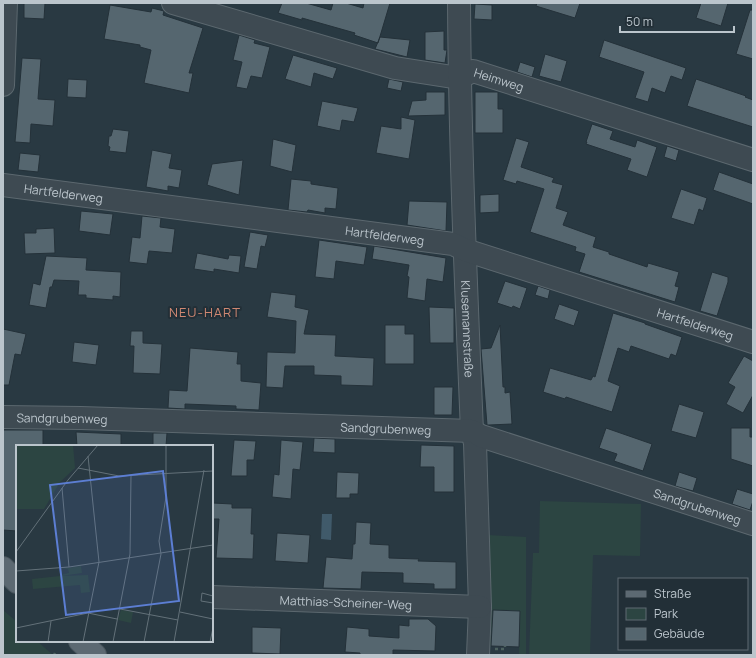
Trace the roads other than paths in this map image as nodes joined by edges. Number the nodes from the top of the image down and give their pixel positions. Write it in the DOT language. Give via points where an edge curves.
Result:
graph roads {
  1 [pos="6,3"];
  2 [pos="173,3"];
  3 [pos="459,3"];
  4 [pos="460,78"];
  5 [pos="3,85"];
  6 [pos="753,160"];
  7 [pos="3,186"];
  8 [pos="465,250"];
  9 [pos="753,342"];
  10 [pos="3,417"];
  11 [pos="472,432"];
  12 [pos="753,524"];
  13 [pos="3,568"];
  14 [pos="16,581"];
  15 [pos="213,597"];
  16 [pos="480,607"];
  17 [pos="81,642"];
  18 [pos="95,655"];
  19 [pos="478,655"];
  1 -- 5 [label="street"];
  2 -- 4 [label="street, Heimweg" via="395,68"];
  3 -- 4 [label="street, Klusemannstraße"];
  4 -- 6 [label="street, Heimweg" via="473,71"];
  4 -- 8 [label="street, Klusemannstraße"];
  7 -- 8 [label="street, Hartfelderweg" via="453,244"];
  8 -- 9 [label="street, Hartfelderweg"];
  8 -- 11 [label="street, Klusemannstraße"];
  10 -- 11 [label="street, Sandgrubenweg"];
  11 -- 12 [label="street, Sandgrubenweg"];
  11 -- 16 [label="street, Klusemannstraße" via="475,443"];
  13 -- 14 [label="main road"];
  15 -- 16 [label="street, Matthias-Scheiner-Weg"];
  16 -- 19 [label="street, Klusemannstraße"];
  17 -- 18 [label="main road"];
}
